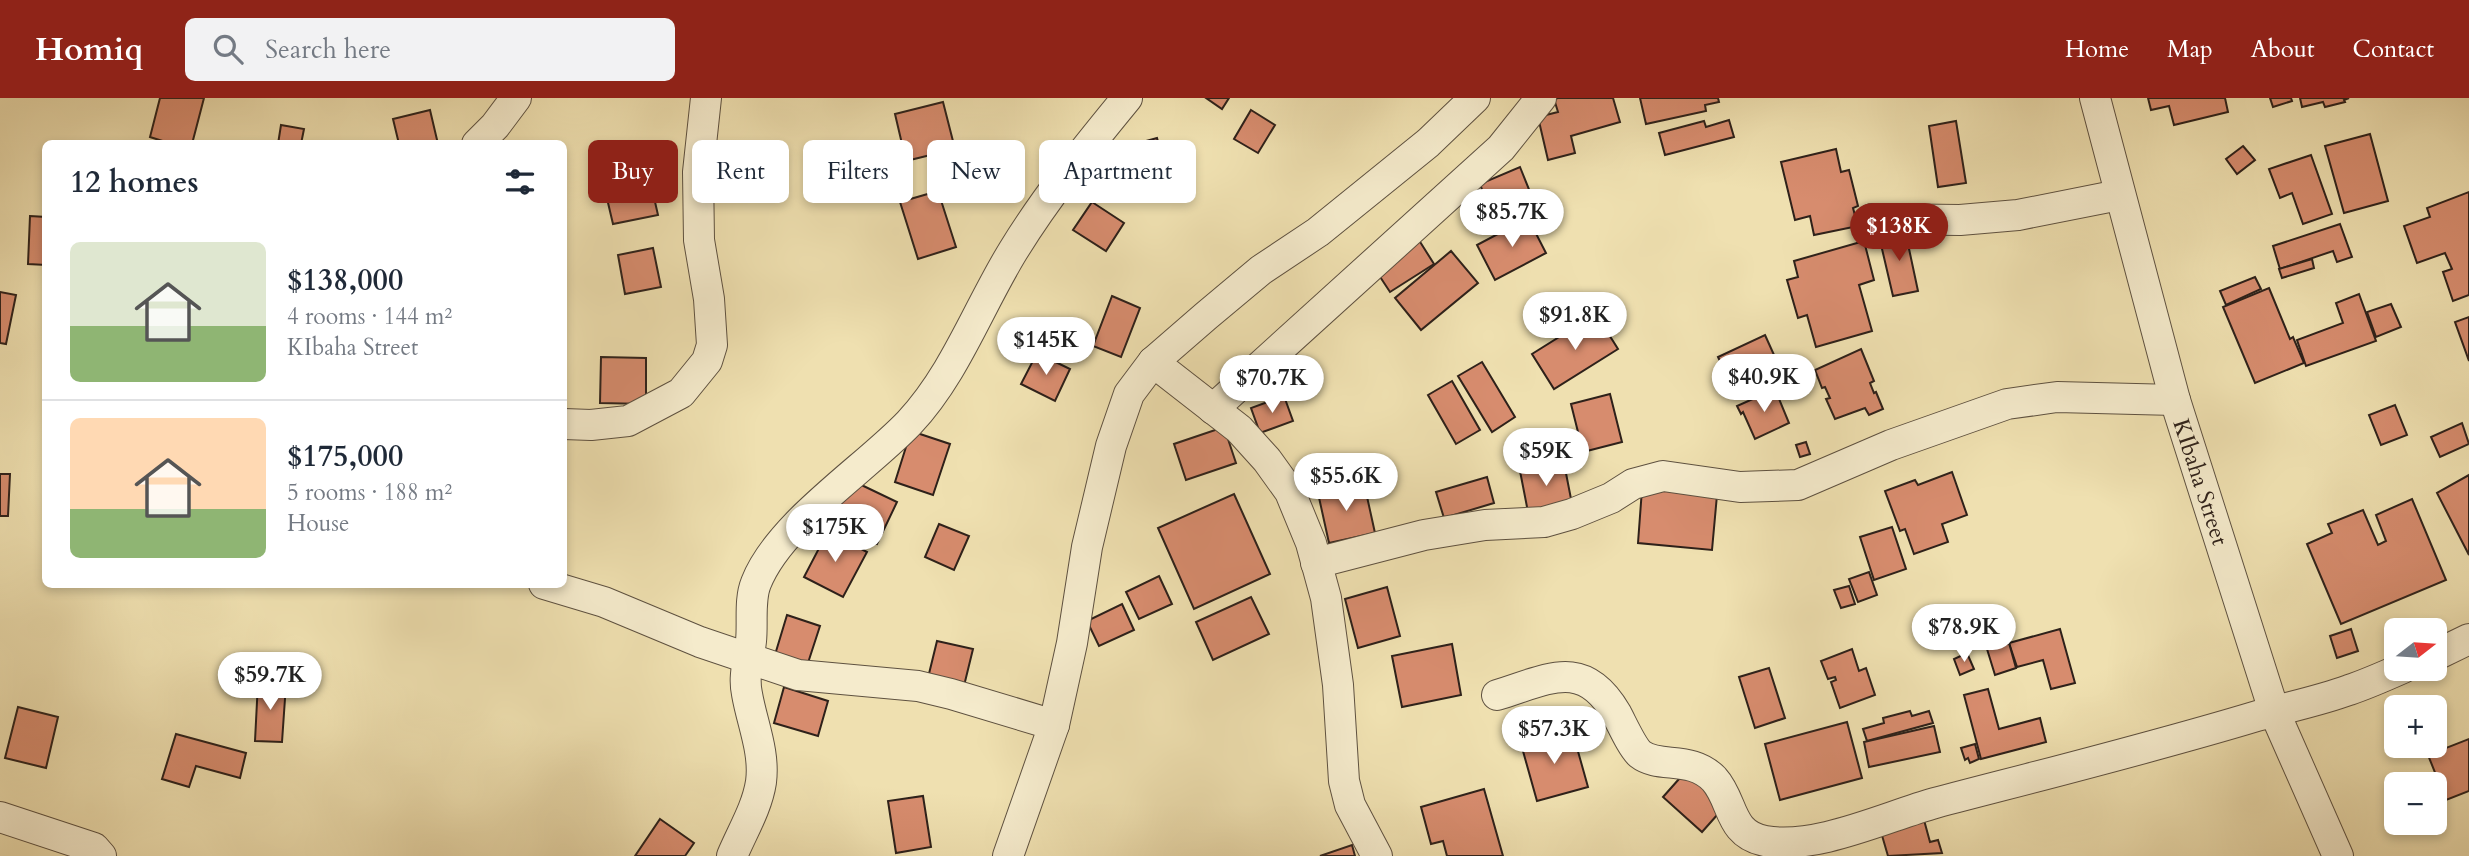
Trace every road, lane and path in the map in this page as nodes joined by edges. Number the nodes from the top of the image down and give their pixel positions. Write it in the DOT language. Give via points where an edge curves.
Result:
graph roads {
  1 [pos="516,98"];
  2 [pos="706,98"];
  3 [pos="1126,98"];
  4 [pos="1475,98"];
  5 [pos="1541,98"];
  6 [pos="2095,98"];
  7 [pos="481,140"];
  8 [pos="2119,195"];
  9 [pos="1872,219"];
  10 [pos="1153,362"];
  11 [pos="2175,400"];
  12 [pos="1213,409"];
  13 [pos="567,424"];
  14 [pos="1316,563"];
  15 [pos="557,588"];
  16 [pos="2469,639"];
  17 [pos="2447,650"];
  18 [pos="748,659"];
  19 [pos="2384,676"];
  20 [pos="1497,695"];
  21 [pos="2274,711"];
  22 [pos="1054,724"];
  23 [pos="0,817"];
  24 [pos="101,856"];
  25 [pos="732,856"];
  26 [pos="1008,856"];
  27 [pos="1377,856"];
  28 [pos="2338,856"];
  1 -- 7 [label="street"];
  2 -- 13 [label="street" via="698,172 699,240 712,345 707,361 681,393 628,421"];
  3 -- 18 [label="street" via="1050,194 1011,253 933,394 867,464 797,525 762,570 754,587"];
  4 -- 10 [label="street" via="1428,144 1318,232 1261,270"];
  5 -- 12 [label="street" via="1501,148"];
  6 -- 8 [label="street, KIbaha Street"];
  8 -- 9 [label="street" via="2018,215"];
  8 -- 11 [label="street, KIbaha Street"];
  10 -- 12 [label="street"];
  10 -- 22 [label="street" via="1129,394 1111,446"];
  11 -- 14 [label="street" via="2057,397 2007,404 1891,445 1798,485 1740,488 1662,476 1544,522 1424,535"];
  11 -- 21 [label="street, KIbaha Street"];
  12 -- 14 [label="street" via="1239,429 1290,492"];
  14 -- 27 [label="street" via="1337,673 1344,781 1350,805"];
  15 -- 18 [label="street"];
  16 -- 17 [label="street"];
  18 -- 22 [label="street" via="798,675 918,686"];
  18 -- 25 [label="street" via="745,679 758,737 761,781"];
  19 -- 21 [label="street"];
  20 -- 21 [label="street" via="1558,676 1589,682 1612,706 1640,754 1696,767 1720,787 1732,818 1745,832 1763,841 1783,842 1825,837"];
  21 -- 28 [label="street, KIbaha Street"];
  22 -- 26 [label="street"];
  23 -- 24 [label="street" via="94,848"];
}
